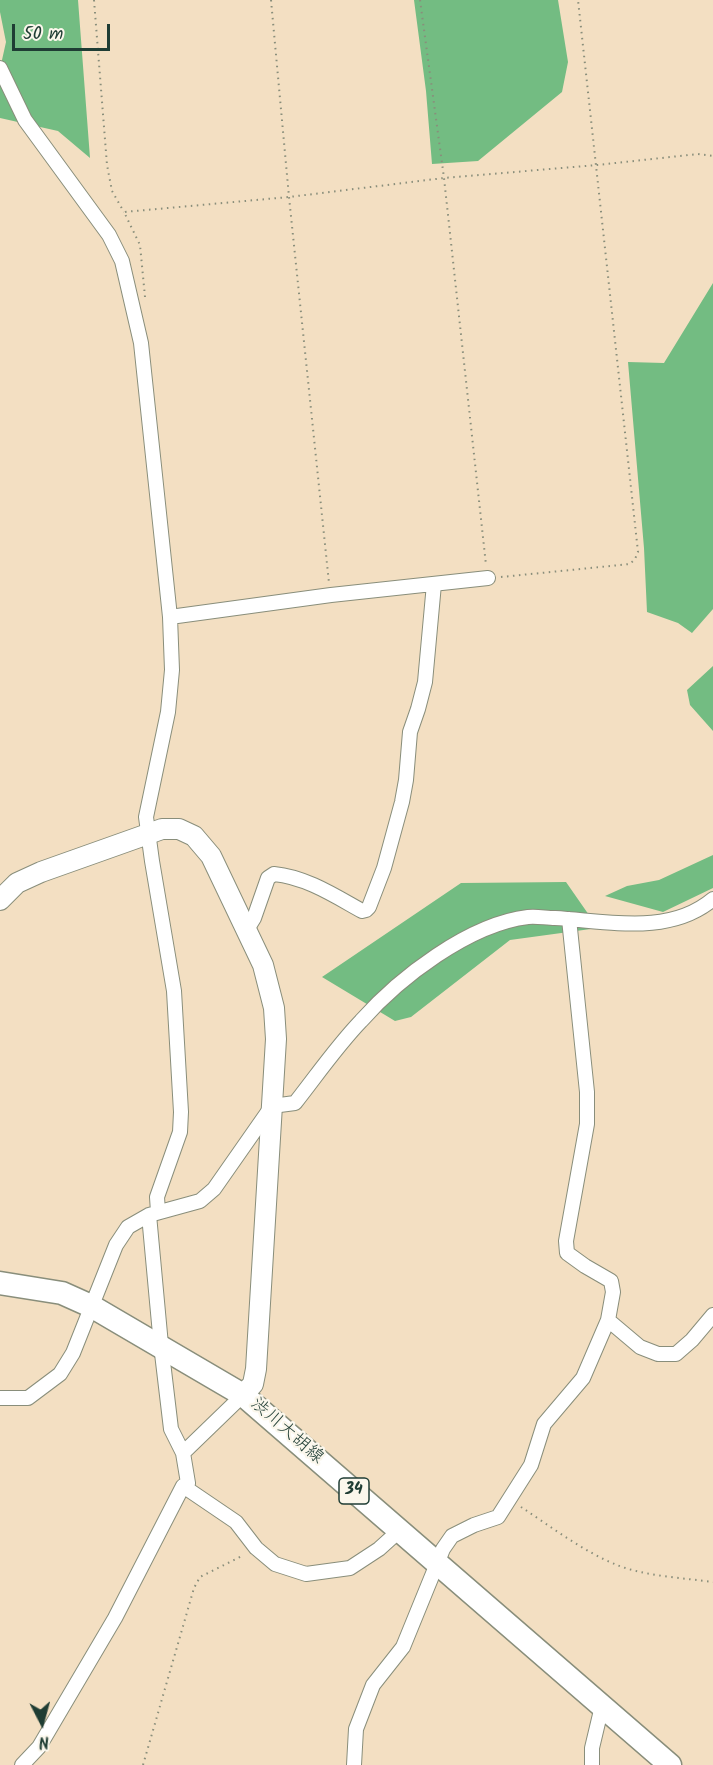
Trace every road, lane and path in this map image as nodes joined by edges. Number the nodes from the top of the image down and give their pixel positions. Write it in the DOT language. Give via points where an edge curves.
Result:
graph roads {
  1 [pos="94,0"];
  2 [pos="271,0"];
  3 [pos="420,0"];
  4 [pos="578,0"];
  5 [pos="0,68"];
  6 [pos="713,156"];
  7 [pos="597,165"];
  8 [pos="444,178"];
  9 [pos="289,197"];
  10 [pos="124,212"];
  11 [pos="145,299"];
  12 [pos="488,578"];
  13 [pos="434,584"];
  14 [pos="330,595"];
  15 [pos="170,617"];
  16 [pos="148,833"];
  17 [pos="713,899"];
  18 [pos="0,900"];
  19 [pos="569,919"];
  20 [pos="246,931"];
  21 [pos="272,1106"];
  22 [pos="154,1213"];
  23 [pos="0,1283"];
  24 [pos="92,1306"];
  25 [pos="713,1315"];
  26 [pos="608,1320"];
  27 [pos="161,1345"];
  28 [pos="243,1395"];
  29 [pos="0,1398"];
  30 [pos="183,1453"];
  31 [pos="183,1486"];
  32 [pos="508,1499"];
  33 [pos="400,1530"];
  34 [pos="256,1548"];
  35 [pos="437,1562"];
  36 [pos="713,1582"];
  37 [pos="602,1706"];
  38 [pos="22,1765"];
  39 [pos="143,1765"];
  40 [pos="354,1765"];
  41 [pos="592,1765"];
  42 [pos="670,1765"];
  1 -- 10 [label="path" via="107,165 112,191"];
  2 -- 9 [label="path"];
  3 -- 8 [label="path"];
  4 -- 7 [label="path"];
  5 -- 15 [label="street" via="25,120 92,209 122,261 141,343"];
  6 -- 7 [label="path" via="698,154"];
  7 -- 8 [label="path"];
  7 -- 12 [label="path" via="638,552 630,564"];
  8 -- 9 [label="path"];
  8 -- 12 [label="path"];
  9 -- 10 [label="path"];
  9 -- 14 [label="path"];
  10 -- 11 [label="path" via="140,245"];
  12 -- 13 [label="street"];
  13 -- 14 [label="street"];
  13 -- 20 [label="street" via="425,682 410,732 402,802 369,907 362,911 312,885 274,874 268,878"];
  14 -- 15 [label="street"];
  15 -- 16 [label="street" via="172,670 168,712 146,817"];
  16 -- 18 [label="street" via="41,872 17,884"];
  16 -- 20 [label="street" via="179,829 194,836 211,856"];
  16 -- 22 [label="street" via="174,991 181,1112 180,1132"];
  17 -- 19 [label="street" via="681,918 648,924"];
  19 -- 21 [label="street" via="529,917 498,924 462,940 418,969 360,1021 296,1103"];
  19 -- 26 [label="street" via="587,1124 567,1253 611,1281 614,1292"];
  20 -- 21 [label="street" via="263,965 274,1008"];
  21 -- 22 [label="street" via="214,1189 200,1201"];
  21 -- 28 [label="street" via="256,1369 253,1384"];
  22 -- 24 [label="street" via="128,1227 116,1245"];
  22 -- 27 [label="street"];
  23 -- 24 [label="main road, 渋川大胡線 / 34" via="62,1293"];
  24 -- 27 [label="main road, 渋川大胡線 / 34"];
  24 -- 29 [label="street" via="60,1374 28,1398"];
  25 -- 26 [label="street" via="676,1354 658,1354 640,1347"];
  26 -- 32 [label="street" via="583,1378 544,1424 531,1465"];
  27 -- 28 [label="main road, 渋川大胡線 / 34"];
  27 -- 30 [label="street" via="171,1429"];
  28 -- 30 [label="street"];
  28 -- 33 [label="main road, 渋川大胡線 / 34"];
  30 -- 31 [label="street" via="188,1483"];
  31 -- 34 [label="street" via="236,1522"];
  31 -- 38 [label="street" via="109,1628 39,1747"];
  32 -- 35 [label="street" via="498,1517 452,1536"];
  32 -- 36 [label="path" via="617,1566"];
  33 -- 34 [label="street" via="350,1568 306,1574 275,1564"];
  33 -- 35 [label="main road, 渋川大胡線 / 34"];
  34 -- 39 [label="path" via="200,1577 194,1588"];
  35 -- 37 [label="main road, 渋川大胡線 / 34"];
  35 -- 40 [label="street" via="403,1647 373,1685 356,1729"];
  37 -- 41 [label="street"];
  37 -- 42 [label="main road, 渋川大胡線 / 34"];
}
